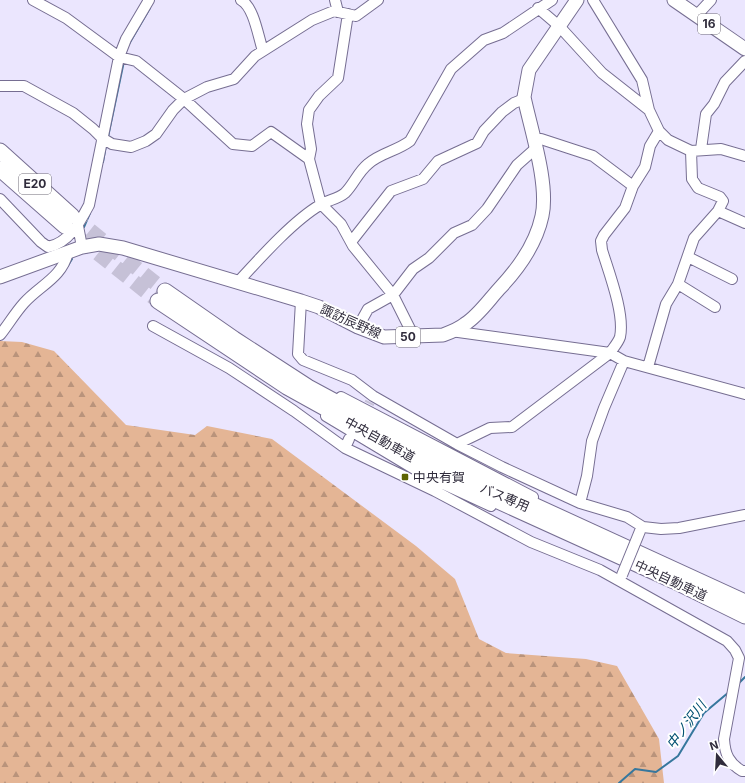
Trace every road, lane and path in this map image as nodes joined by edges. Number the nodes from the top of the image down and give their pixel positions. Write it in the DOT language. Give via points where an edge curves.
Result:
graph roads {
  1 [pos="34,0"];
  2 [pos="149,0"];
  3 [pos="241,0"];
  4 [pos="335,0"];
  5 [pos="378,0"];
  6 [pos="551,0"];
  7 [pos="577,0"];
  8 [pos="594,0"];
  9 [pos="674,0"];
  10 [pos="711,0"];
  11 [pos="538,8"];
  12 [pos="338,12"];
  13 [pos="348,14"];
  14 [pos="697,16"];
  15 [pos="559,26"];
  16 [pos="745,48"];
  17 [pos="263,51"];
  18 [pos="119,57"];
  19 [pos="745,61"];
  20 [pos="0,86"];
  21 [pos="524,98"];
  22 [pos="184,99"];
  23 [pos="649,110"];
  24 [pos="659,131"];
  25 [pos="102,138"];
  26 [pos="534,144"];
  27 [pos="696,150"];
  28 [pos="0,151"];
  29 [pos="745,156"];
  30 [pos="309,159"];
  31 [pos="0,169"];
  32 [pos="634,186"];
  33 [pos="0,199"];
  34 [pos="321,204"];
  35 [pos="718,211"];
  36 [pos="72,223"];
  37 [pos="745,223"];
  38 [pos="351,242"];
  39 [pos="82,247"];
  40 [pos="68,252"];
  41 [pos="688,257"];
  42 [pos="0,277"];
  43 [pos="732,279"];
  44 [pos="238,282"];
  45 [pos="678,284"];
  46 [pos="393,295"];
  47 [pos="301,301"];
  48 [pos="715,307"];
  49 [pos="153,326"];
  50 [pos="358,327"];
  51 [pos="451,331"];
  52 [pos="0,335"];
  53 [pos="414,337"];
  54 [pos="610,353"];
  55 [pos="624,361"];
  56 [pos="648,367"];
  57 [pos="745,394"];
  58 [pos="457,444"];
  59 [pos="580,503"];
  60 [pos="745,515"];
  61 [pos="642,529"];
  62 [pos="621,578"];
  63 [pos="745,602"];
  64 [pos="745,616"];
  65 [pos="745,770"];
  1 -- 18 [label="street" via="66,18"];
  2 -- 18 [label="street" via="126,39"];
  3 -- 17 [label="street" via="248,4"];
  4 -- 12 [label="street"];
  5 -- 13 [label="street" via="356,16"];
  6 -- 11 [label="street"];
  7 -- 15 [label="main road, 諏訪辰野線 / 50"];
  8 -- 23 [label="street" via="642,80"];
  9 -- 14 [label="main road, 16"];
  10 -- 14 [label="street"];
  11 -- 15 [label="street"];
  11 -- 34 [label="street" via="503,33 484,40 472,50 451,69 410,140 402,147 367,164 345,193"];
  12 -- 13 [label="street"];
  12 -- 17 [label="street" via="334,11 312,20"];
  13 -- 30 [label="street" via="338,78 309,110"];
  14 -- 16 [label="main road, 16"];
  15 -- 21 [label="main road, 諏訪辰野線 / 50" via="529,70"];
  15 -- 23 [label="street" via="602,73"];
  17 -- 22 [label="street" via="234,78 207,87"];
  18 -- 22 [label="street" via="136,61"];
  18 -- 25 [label="street"];
  19 -- 27 [label="street" via="725,82 706,114"];
  20 -- 25 [label="street" via="24,86 38,93 73,113"];
  21 -- 26 [label="main road, 諏訪辰野線 / 50"];
  21 -- 38 [label="street" via="502,112 484,131 477,143 438,161 423,178 391,191"];
  22 -- 25 [label="street" via="156,134 146,142 131,147 112,144"];
  22 -- 30 [label="street" via="232,144 252,146 270,132"];
  23 -- 24 [label="street"];
  24 -- 27 [label="street" via="672,142"];
  24 -- 32 [label="street" via="650,146 645,167"];
  25 -- 36 [label="street" via="88,205"];
  26 -- 32 [label="street" via="541,139 593,156"];
  26 -- 46 [label="street" via="487,210 472,225 454,233 429,258 412,270"];
  26 -- 51 [label="main road, 諏訪辰野線 / 50" via="542,179 543,215 537,233 523,260 503,285 466,324"];
  27 -- 29 [label="street" via="721,149"];
  27 -- 35 [label="street" via="692,179 698,188 720,197 723,201"];
  28 -- 36 [label="highway, E20"];
  30 -- 34 [label="street"];
  31 -- 36 [label="highway, E20"];
  32 -- 54 [label="street" via="620,217 601,241 619,311 620,335"];
  33 -- 36 [label="street" via="48,247 58,245"];
  34 -- 38 [label="street" via="341,224"];
  34 -- 44 [label="street" via="263,255"];
  35 -- 37 [label="street"];
  35 -- 41 [label="street" via="694,238"];
  36 -- 39 [label="street"];
  38 -- 46 [label="street"];
  39 -- 40 [label="main road, 諏訪辰野線 / 50"];
  39 -- 44 [label="main road, 諏訪辰野線 / 50" via="110,245"];
  40 -- 42 [label="main road, 諏訪辰野線 / 50"];
  40 -- 52 [label="street" via="59,274 25,302"];
  41 -- 43 [label="street"];
  41 -- 45 [label="street"];
  44 -- 47 [label="main road, 諏訪辰野線 / 50"];
  45 -- 48 [label="street"];
  45 -- 56 [label="street" via="666,304"];
  46 -- 50 [label="street" via="368,309"];
  46 -- 53 [label="street"];
  47 -- 50 [label="main road, 諏訪辰野線 / 50" via="319,307"];
  47 -- 58 [label="street" via="298,354 303,360 352,380 372,399"];
  49 -- 62 [label="street" via="229,368 347,444 531,542"];
  50 -- 53 [label="main road, 諏訪辰野線 / 50" via="384,337"];
  51 -- 53 [label="main road, 諏訪辰野線 / 50" via="444,335"];
  51 -- 54 [label="street"];
  54 -- 55 [label="street"];
  54 -- 58 [label="street" via="512,427 490,428"];
  55 -- 56 [label="street"];
  55 -- 59 [label="street" via="592,441"];
  56 -- 57 [label="street"];
  58 -- 59 [label="street"];
  59 -- 61 [label="street" via="626,517"];
  60 -- 61 [label="street" via="679,528"];
  61 -- 62 [label="street, bridge"];
  62 -- 65 [label="street" via="727,641 735,650 739,658 724,739 728,760 742,771"];
  63 -- 64 [label="highway, 中央自動車道" via="505,492 308,387 161,296 287,387 486,496"];
}
